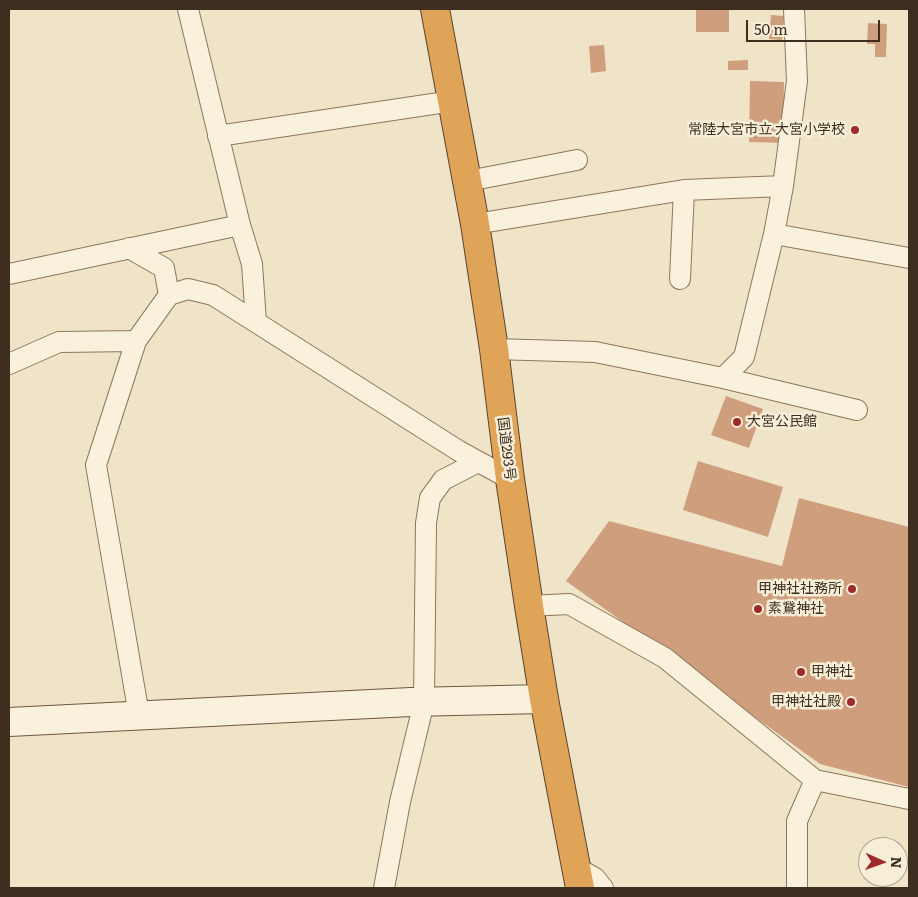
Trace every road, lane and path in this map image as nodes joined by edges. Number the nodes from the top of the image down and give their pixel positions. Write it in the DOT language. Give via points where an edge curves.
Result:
graph roads {
  1 [pos="188,9"];
  2 [pos="435,9"];
  3 [pos="794,9"];
  4 [pos="453,101"];
  5 [pos="218,136"];
  6 [pos="577,160"];
  7 [pos="468,181"];
  8 [pos="783,186"];
  9 [pos="684,190"];
  10 [pos="475,224"];
  11 [pos="240,225"];
  12 [pos="774,234"];
  13 [pos="129,248"];
  14 [pos="909,258"];
  15 [pos="9,274"];
  16 [pos="680,279"];
  17 [pos="169,296"];
  18 [pos="256,322"];
  19 [pos="136,341"];
  20 [pos="494,349"];
  21 [pos="9,364"];
  22 [pos="723,378"];
  23 [pos="857,410"];
  24 [pos="478,462"];
  25 [pos="510,479"];
  26 [pos="529,606"];
  27 [pos="544,699"];
  28 [pos="424,702"];
  29 [pos="140,715"];
  30 [pos="9,722"];
  31 [pos="815,780"];
  32 [pos="909,799"];
  33 [pos="577,878"];
  34 [pos="384,888"];
  35 [pos="603,888"];
  36 [pos="797,888"];
  1 -- 5 [label="street"];
  2 -- 4 [label="highway, 国道293号"];
  3 -- 8 [label="street" via="797,81"];
  4 -- 5 [label="street"];
  4 -- 7 [label="highway, 国道293号"];
  5 -- 11 [label="street"];
  6 -- 7 [label="street"];
  7 -- 10 [label="highway, 国道293号"];
  8 -- 9 [label="street"];
  8 -- 12 [label="street"];
  9 -- 10 [label="street"];
  9 -- 16 [label="street"];
  10 -- 20 [label="highway, 国道293号"];
  11 -- 13 [label="street"];
  11 -- 18 [label="street" via="252,264"];
  12 -- 14 [label="street"];
  12 -- 22 [label="street" via="744,357"];
  13 -- 15 [label="street"];
  13 -- 17 [label="street" via="164,268"];
  17 -- 18 [label="street" via="188,289 213,295"];
  17 -- 19 [label="street"];
  18 -- 24 [label="street"];
  19 -- 21 [label="street" via="59,342"];
  19 -- 29 [label="street" via="96,464"];
  20 -- 22 [label="street" via="595,352"];
  20 -- 25 [label="highway, 国道293号"];
  22 -- 23 [label="street"];
  24 -- 25 [label="street"];
  24 -- 28 [label="street" via="443,480 430,498 426,523"];
  25 -- 26 [label="highway, 国道293号"];
  26 -- 27 [label="highway, 国道293号"];
  26 -- 31 [label="street" via="569,604 665,658"];
  27 -- 28 [label="street"];
  27 -- 33 [label="highway, 国道293号"];
  28 -- 29 [label="street"];
  28 -- 34 [label="street"];
  29 -- 30 [label="street"];
  31 -- 32 [label="street"];
  31 -- 36 [label="street" via="797,821"];
  33 -- 35 [label="street" via="595,878"];
}
